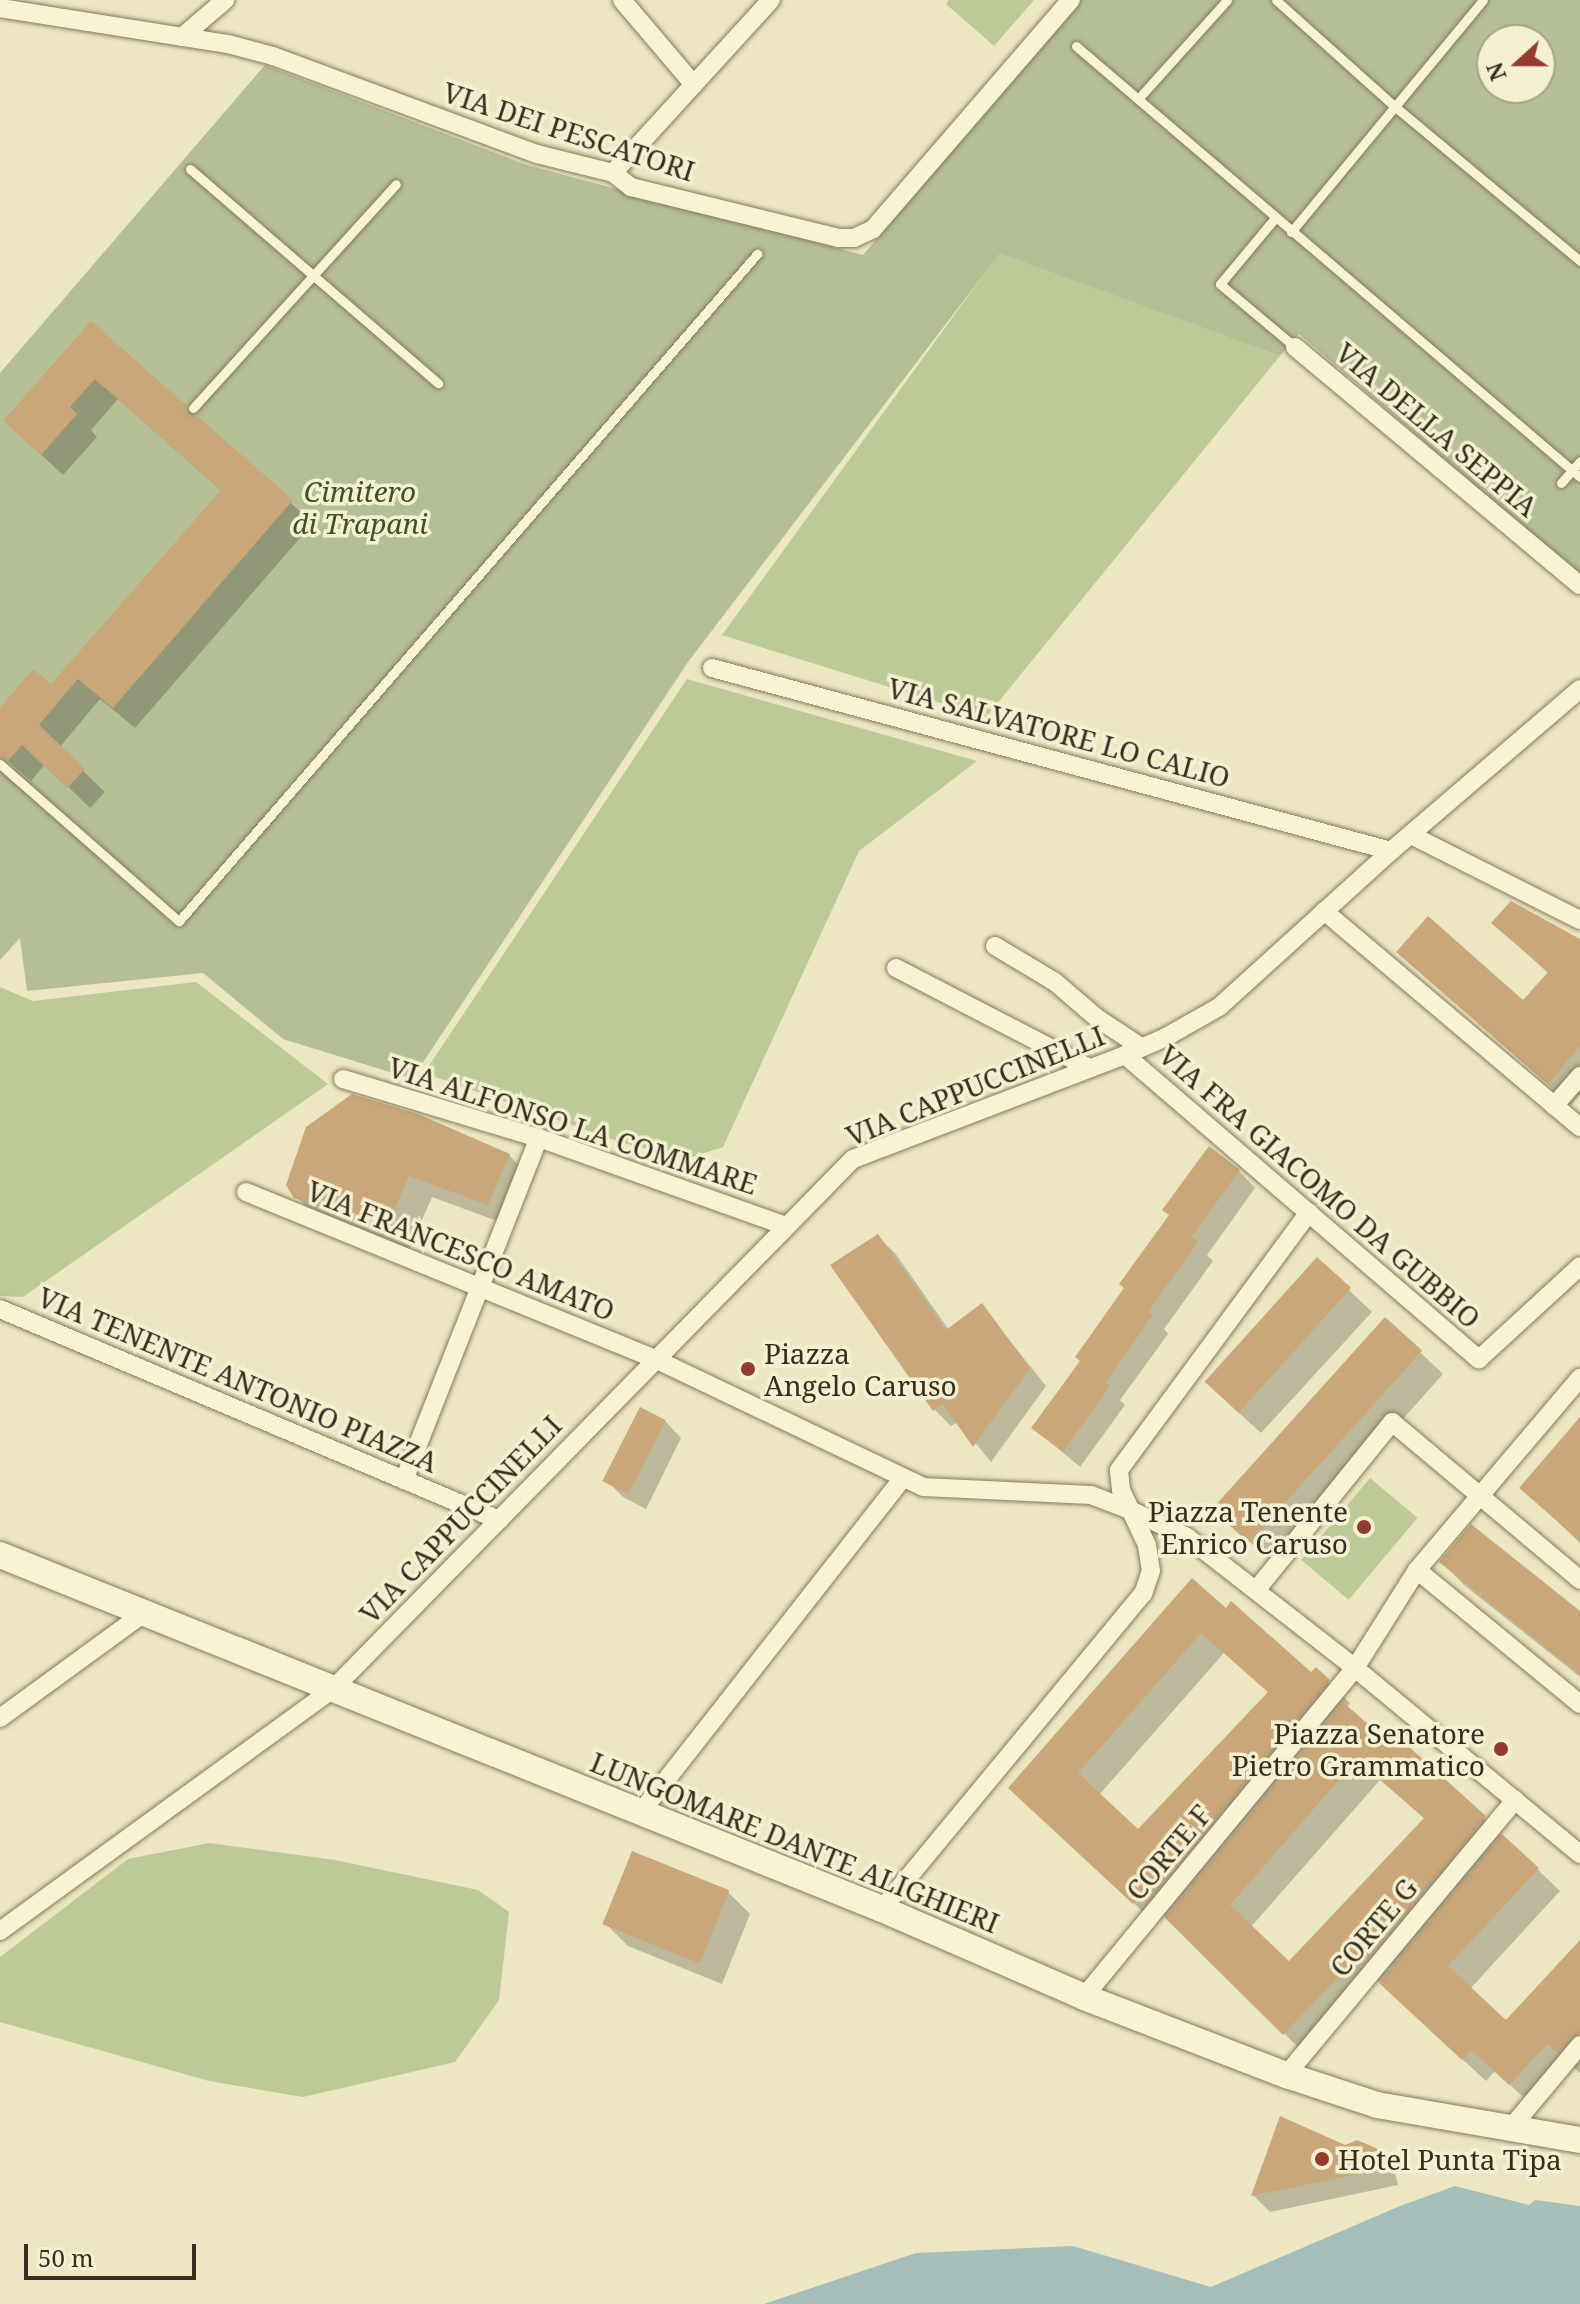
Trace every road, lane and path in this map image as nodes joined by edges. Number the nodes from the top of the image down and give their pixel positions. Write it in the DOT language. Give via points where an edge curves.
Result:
graph roads {
  1 [pos="225,0"];
  2 [pos="622,0"];
  3 [pos="771,0"];
  4 [pos="1071,0"];
  5 [pos="1227,0"];
  6 [pos="1276,0"];
  7 [pos="1483,0"];
  8 [pos="0,8"];
  9 [pos="182,37"];
  10 [pos="1076,46"];
  11 [pos="694,85"];
  12 [pos="1138,99"];
  13 [pos="1393,105"];
  14 [pos="190,169"];
  15 [pos="613,173"];
  16 [pos="396,184"];
  17 [pos="1275,218"];
  18 [pos="1291,232"];
  19 [pos="757,254"];
  20 [pos="1580,261"];
  21 [pos="313,276"];
  22 [pos="1295,347"];
  23 [pos="438,383"];
  24 [pos="193,408"];
  25 [pos="1580,461"];
  26 [pos="1576,474"];
  27 [pos="1561,483"];
  28 [pos="1580,585"];
  29 [pos="712,668"];
  30 [pos="1580,689"];
  31 [pos="0,764"];
  32 [pos="1411,835"];
  33 [pos="1391,851"];
  34 [pos="1324,911"];
  35 [pos="1580,920"];
  36 [pos="995,946"];
  37 [pos="896,968"];
  38 [pos="1133,1051"];
  39 [pos="1089,1068"];
  40 [pos="1580,1076"];
  41 [pos="343,1079"];
  42 [pos="1554,1106"];
  43 [pos="1580,1127"];
  44 [pos="539,1138"];
  45 [pos="246,1192"];
  46 [pos="1309,1212"];
  47 [pos="786,1226"];
  48 [pos="1580,1266"];
  49 [pos="480,1288"];
  50 [pos="0,1309"];
  51 [pos="655,1359"];
  52 [pos="1580,1378"];
  53 [pos="902,1479"];
  54 [pos="404,1480"];
  55 [pos="1480,1497"];
  56 [pos="1130,1510"];
  57 [pos="499,1520"];
  58 [pos="0,1555"];
  59 [pos="1417,1570"];
  60 [pos="1580,1580"];
  61 [pos="1257,1589"];
  62 [pos="144,1613"];
  63 [pos="1355,1668"];
  64 [pos="333,1689"];
  65 [pos="1580,1704"];
  66 [pos="0,1718"];
  67 [pos="1515,1800"];
  68 [pos="641,1812"];
  69 [pos="1580,1854"];
  70 [pos="882,1909"];
  71 [pos="0,1931"];
  72 [pos="1084,1997"];
  73 [pos="1580,2045"];
  74 [pos="1286,2075"];
  75 [pos="1509,2130"];
  76 [pos="1580,2140"];
  1 -- 9 [label="street"];
  2 -- 11 [label="street"];
  3 -- 11 [label="street"];
  4 -- 15 [label="street, VIA DEI PESCATORI" via="873,229 854,238 631,187"];
  5 -- 12 [label="lane"];
  6 -- 13 [label="lane"];
  7 -- 13 [label="lane"];
  8 -- 9 [label="street, VIA DEI PESCATORI"];
  9 -- 15 [label="street, VIA DEI PESCATORI" via="273,56 537,154"];
  10 -- 12 [label="lane"];
  11 -- 15 [label="street"];
  12 -- 17 [label="lane"];
  13 -- 18 [label="lane"];
  13 -- 20 [label="lane"];
  14 -- 21 [label="lane"];
  16 -- 21 [label="lane"];
  17 -- 18 [label="lane"];
  17 -- 22 [label="lane" via="1220,284"];
  18 -- 26 [label="lane"];
  19 -- 31 [label="lane" via="179,921"];
  21 -- 23 [label="lane"];
  21 -- 24 [label="lane"];
  22 -- 28 [label="street, VIA DELLA SEPPIA"];
  25 -- 26 [label="lane"];
  26 -- 27 [label="lane"];
  29 -- 33 [label="street, VIA SALVATORE LO CALIO"];
  30 -- 32 [label="street, VIA CAPPUCCINELLI"];
  32 -- 33 [label="street, VIA CAPPUCCINELLI"];
  32 -- 35 [label="street"];
  33 -- 34 [label="street, VIA CAPPUCCINELLI"];
  34 -- 38 [label="street, VIA CAPPUCCINELLI" via="1219,1007"];
  34 -- 42 [label="street"];
  36 -- 38 [label="street, VIA FRA GIACOMO DA GUBBIO" via="1055,982"];
  37 -- 39 [label="street"];
  38 -- 39 [label="street, VIA CAPPUCCINELLI"];
  38 -- 46 [label="street, VIA FRA GIACOMO DA GUBBIO"];
  39 -- 47 [label="street, VIA CAPPUCCINELLI" via="853,1159"];
  40 -- 42 [label="street"];
  41 -- 44 [label="street, VIA ALFONSO LA COMMARE"];
  42 -- 43 [label="street"];
  44 -- 47 [label="street, VIA ALFONSO LA COMMARE"];
  44 -- 49 [label="street"];
  45 -- 49 [label="street, VIA FRANCESCO AMATO"];
  46 -- 48 [label="street, VIA FRA GIACOMO DA GUBBIO" via="1479,1359"];
  46 -- 56 [label="street" via="1119,1470"];
  47 -- 51 [label="street, VIA CAPPUCCINELLI"];
  49 -- 51 [label="street, VIA FRANCESCO AMATO"];
  49 -- 54 [label="street"];
  50 -- 54 [label="street, VIA TENENTE ANTONIO PIAZZA"];
  51 -- 53 [label="street, VIA FRANCESCO AMATO"];
  51 -- 57 [label="street, VIA CAPPUCCINELLI"];
  52 -- 55 [label="street, CORTE F"];
  53 -- 56 [label="street" via="923,1487 1091,1495"];
  53 -- 68 [label="street"];
  54 -- 57 [label="street, VIA TENENTE ANTONIO PIAZZA"];
  55 -- 59 [label="street, CORTE F"];
  55 -- 60 [label="street"];
  55 -- 61 [label="street" via="1392,1422"];
  56 -- 61 [label="street" via="1187,1537"];
  56 -- 70 [label="street" via="1147,1545 1151,1571 1143,1594"];
  57 -- 64 [label="street, VIA CAPPUCCINELLI"];
  58 -- 62 [label="main road, LUNGOMARE DANTE ALIGHIERI"];
  59 -- 63 [label="street, CORTE F"];
  59 -- 65 [label="street"];
  61 -- 63 [label="street"];
  62 -- 64 [label="main road, LUNGOMARE DANTE ALIGHIERI"];
  62 -- 66 [label="street"];
  63 -- 67 [label="street"];
  63 -- 72 [label="street, CORTE F"];
  64 -- 68 [label="main road, LUNGOMARE DANTE ALIGHIERI"];
  64 -- 71 [label="street, VIA CAPPUCCINELLI"];
  67 -- 69 [label="street"];
  67 -- 74 [label="street, CORTE G"];
  68 -- 70 [label="main road, LUNGOMARE DANTE ALIGHIERI"];
  70 -- 72 [label="main road, LUNGOMARE DANTE ALIGHIERI"];
  72 -- 74 [label="main road, LUNGOMARE DANTE ALIGHIERI"];
  73 -- 75 [label="street"];
  74 -- 75 [label="main road, LUNGOMARE DANTE ALIGHIERI" via="1377,2105"];
  75 -- 76 [label="main road, LUNGOMARE DANTE ALIGHIERI"];
}
